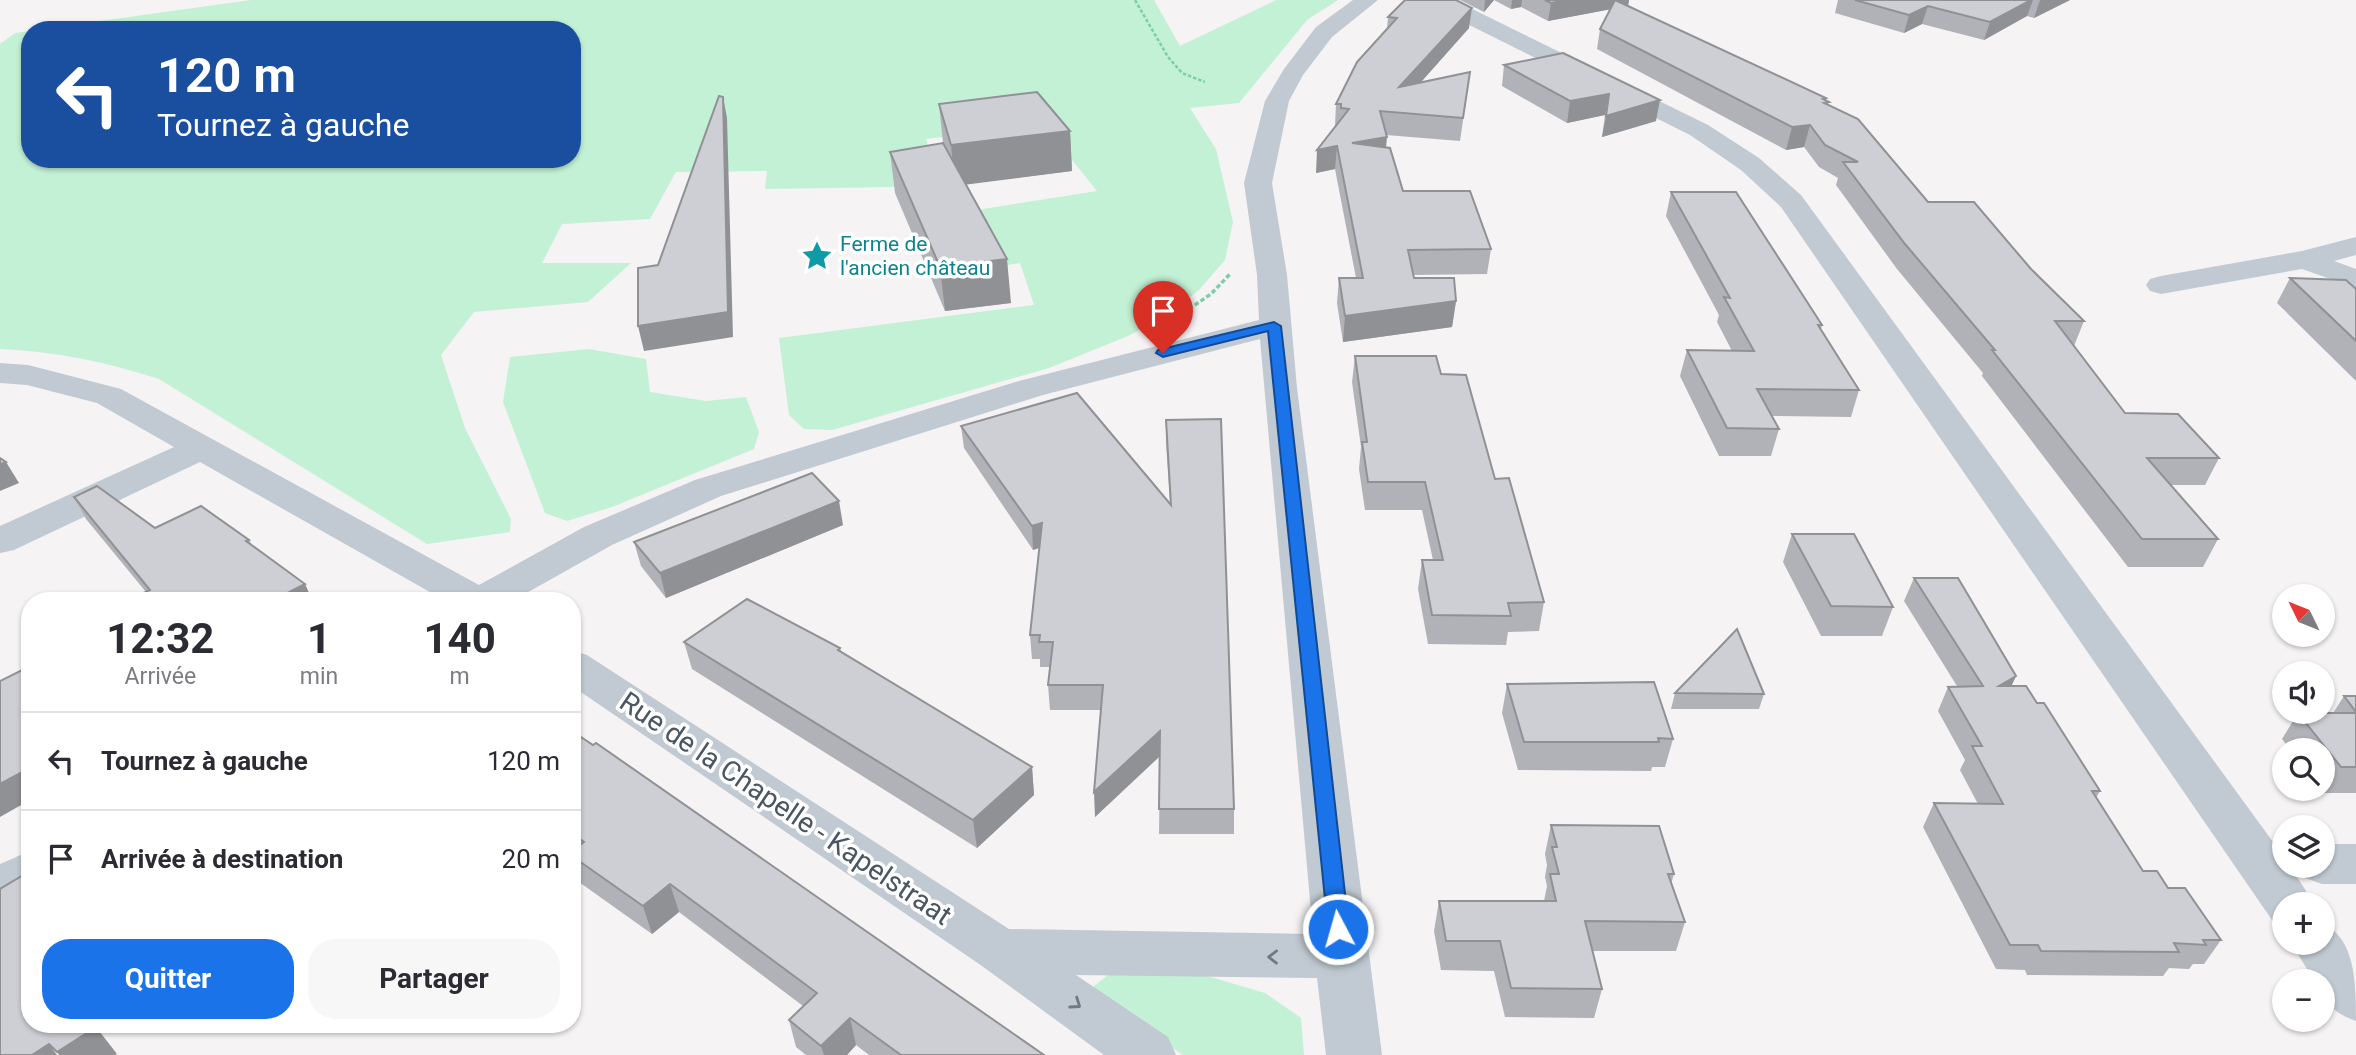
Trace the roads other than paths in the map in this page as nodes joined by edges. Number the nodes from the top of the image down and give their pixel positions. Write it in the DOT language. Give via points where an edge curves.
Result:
graph roads {
  1 [pos="1367,0"];
  2 [pos="1437,0"];
  3 [pos="2356,246"];
  4 [pos="2304,260"];
  5 [pos="2356,279"];
  6 [pos="2161,285"];
  7 [pos="1274,326"];
  8 [pos="0,373"];
  9 [pos="200,448"];
  10 [pos="0,541"];
  11 [pos="461,592"];
  12 [pos="497,592"];
  13 [pos="581,671"];
  14 [pos="2272,863"];
  15 [pos="2335,863"];
  16 [pos="2356,864"];
  17 [pos="21,876"];
  18 [pos="0,889"];
  19 [pos="1000,951"];
  20 [pos="2326,955"];
  21 [pos="1341,956"];
  22 [pos="2356,998"];
  23 [pos="1148,1055"];
  24 [pos="1354,1055"];
  1 -- 7 [label="street" via="1324,32 1277,101 1258,183 1272,275"];
  2 -- 14 [label="street" via="1699,130 1750,164 1791,201"];
  3 -- 4 [label="street"];
  4 -- 5 [label="street"];
  4 -- 6 [label="street"];
  7 -- 12 [label="street" via="1031,388 708,488 598,536"];
  7 -- 21 [label="street"];
  8 -- 9 [label="street" via="28,375 109,396"];
  9 -- 10 [label="street"];
  9 -- 11 [label="street"];
  13 -- 19 [label="street, Rue de la Chapelle - Kapelstraat"];
  15 -- 16 [label="street"];
  17 -- 18 [label="street"];
  21 -- 19 [label="street, one-way"];
  19 -- 23 [label="street, Rue de la Chapelle - Kapelstraat, one-way"];
  20 -- 22 [label="street"];
  21 -- 24 [label="street"];
}
